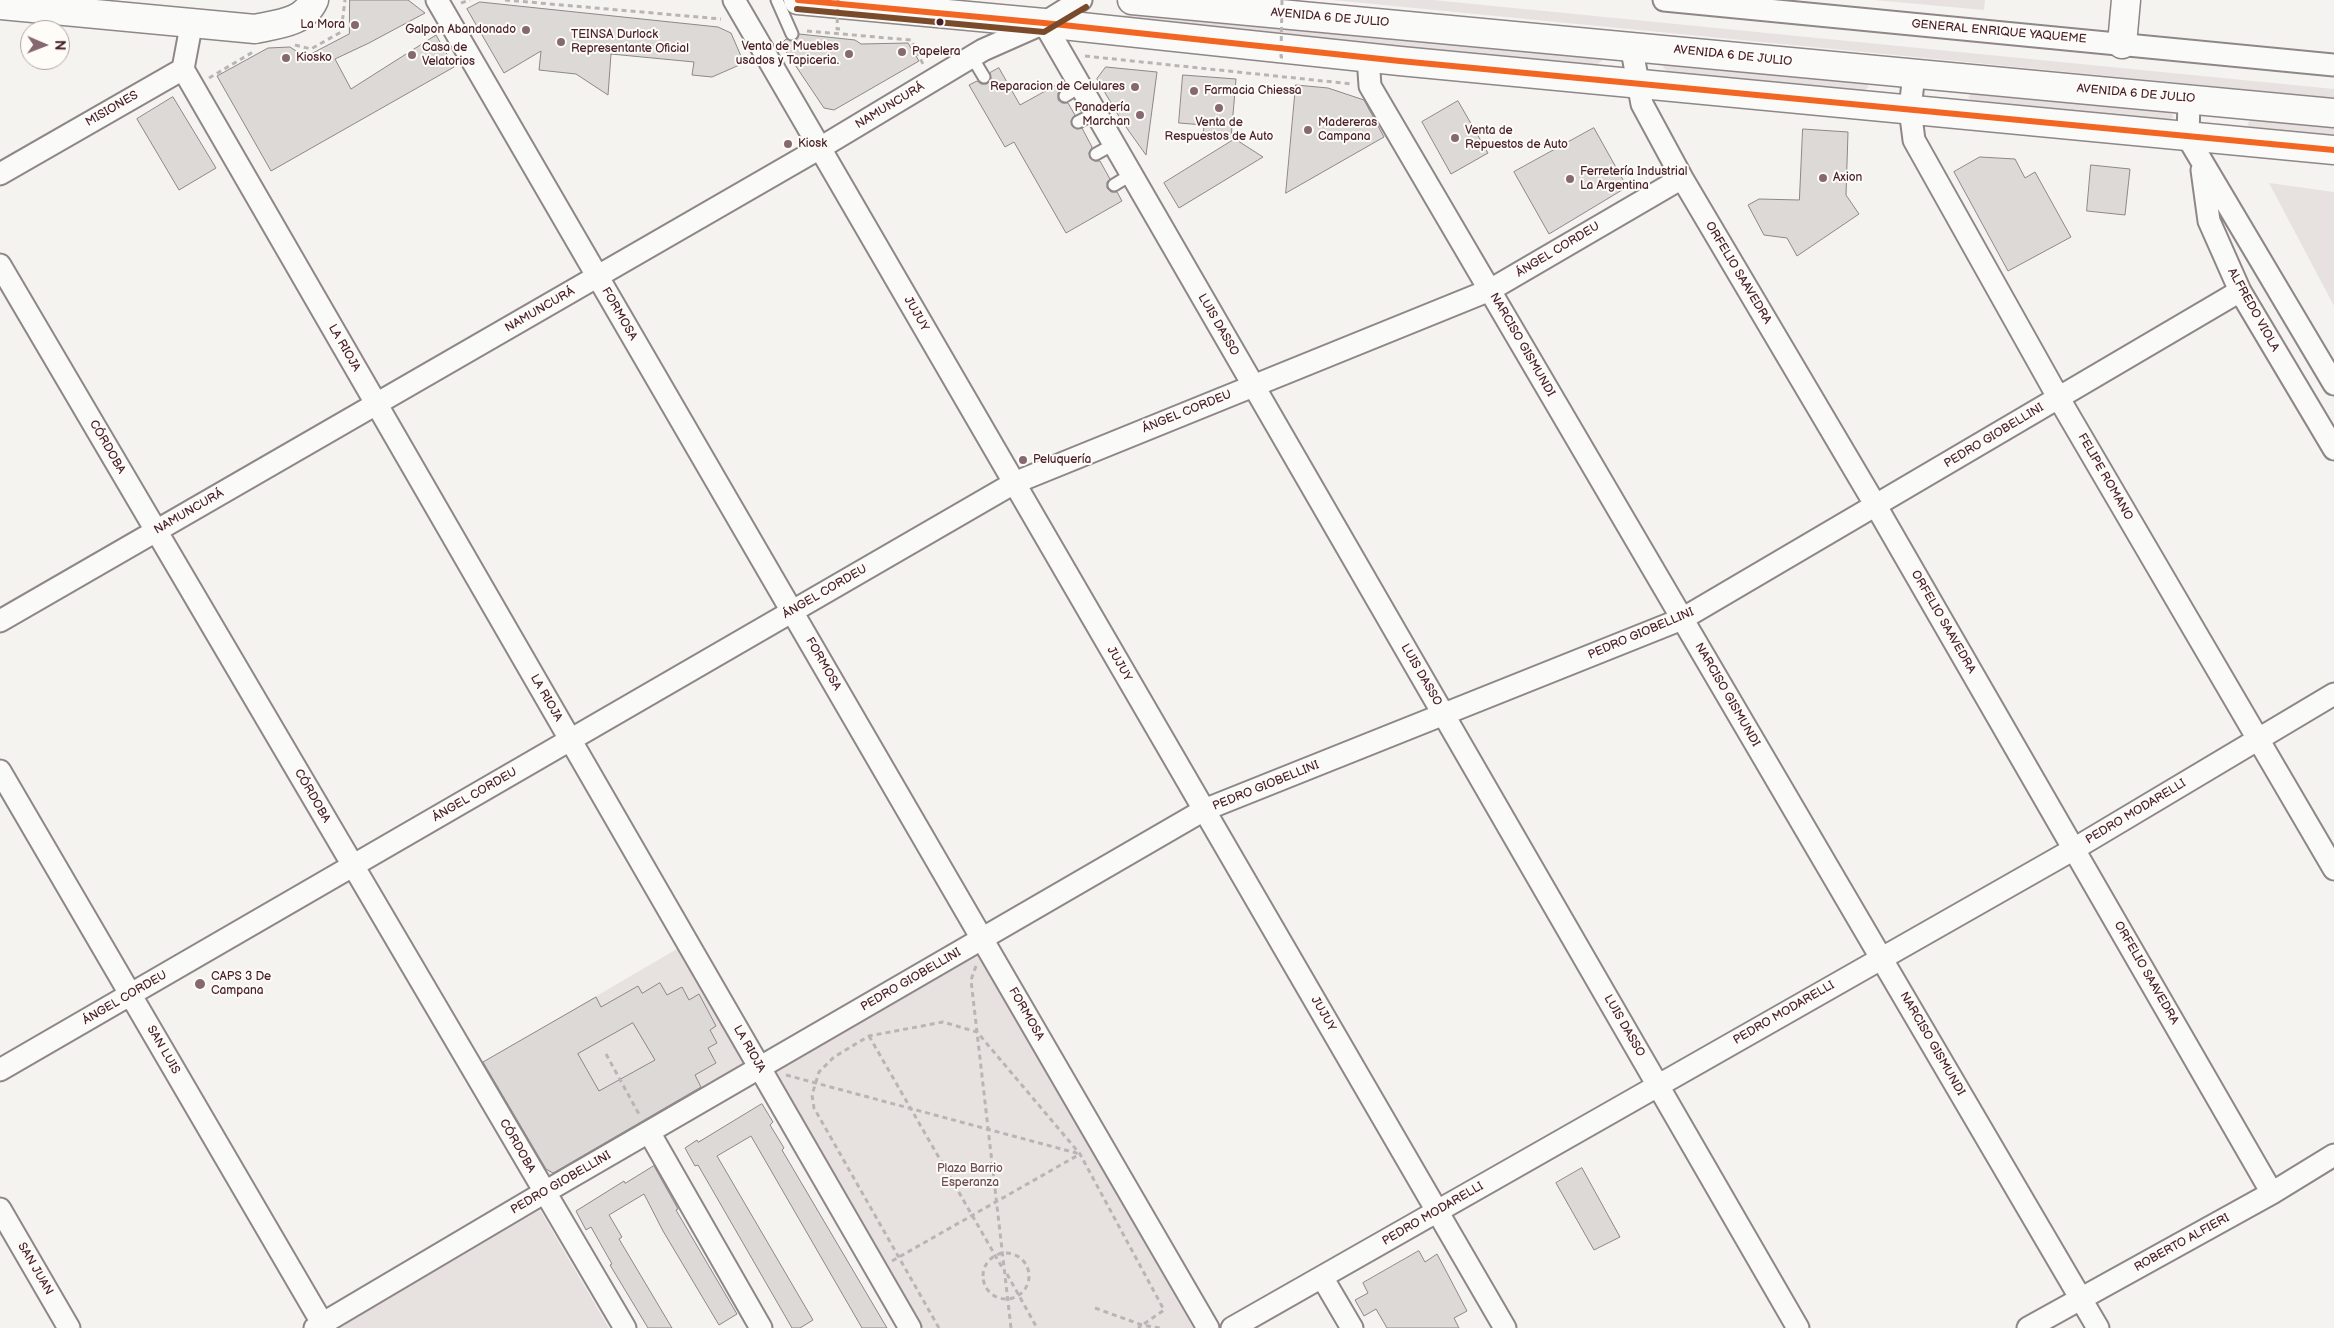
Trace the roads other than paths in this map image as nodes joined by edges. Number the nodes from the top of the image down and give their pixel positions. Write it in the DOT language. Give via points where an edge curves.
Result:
graph roads {
  1 [pos="314,0"];
  2 [pos="437,0"];
  3 [pos="734,0"];
  4 [pos="777,0"];
  5 [pos="798,0"];
  6 [pos="1081,0"];
  7 [pos="1132,0"];
  8 [pos="1664,0"];
  9 [pos="2121,0"];
  10 [pos="2126,0"];
  11 [pos="0,5"];
  12 [pos="192,21"];
  13 [pos="1044,23"];
  14 [pos="791,31"];
  15 [pos="2119,44"];
  16 [pos="1631,45"];
  17 [pos="972,57"];
  18 [pos="1368,57"];
  19 [pos="2334,65"];
  20 [pos="183,69"];
  21 [pos="1914,74"];
  22 [pos="984,77"];
  23 [pos="1638,83"];
  24 [pos="2190,99"];
  25 [pos="1910,109"];
  26 [pos="2334,113"];
  27 [pos="820,148"];
  28 [pos="2194,149"];
  29 [pos="2334,150"];
  30 [pos="0,174"];
  31 [pos="1132,174"];
  32 [pos="1682,178"];
  33 [pos="1114,185"];
  34 [pos="0,265"];
  35 [pos="598,276"];
  36 [pos="1490,290"];
  37 [pos="2240,291"];
  38 [pos="2334,384"];
  39 [pos="1254,386"];
  40 [pos="2058,398"];
  41 [pos="376,404"];
  42 [pos="2334,449"];
  43 [pos="1014,483"];
  44 [pos="1876,506"];
  45 [pos="156,531"];
  46 [pos="792,611"];
  47 [pos="1682,619"];
  48 [pos="0,621"];
  49 [pos="2334,694"];
  50 [pos="1444,714"];
  51 [pos="2258,738"];
  52 [pos="570,740"];
  53 [pos="0,771"];
  54 [pos="1204,810"];
  55 [pos="2074,849"];
  56 [pos="353,866"];
  57 [pos="2334,869"];
  58 [pos="982,939"];
  59 [pos="1881,957"];
  60 [pos="131,995"];
  61 [pos="760,1068"];
  62 [pos="0,1070"];
  63 [pos="1658,1085"];
  64 [pos="649,1132"];
  65 [pos="2334,1155"];
  66 [pos="544,1192"];
  67 [pos="2272,1193"];
  68 [pos="0,1209"];
  69 [pos="1437,1211"];
  70 [pos="1322,1277"];
  71 [pos="2081,1298"];
  72 [pos="321,1327"];
  73 [pos="69,1328"];
  74 [pos="625,1328"];
  75 [pos="761,1328"];
  76 [pos="910,1328"];
  77 [pos="1208,1328"];
  78 [pos="1232,1328"];
  79 [pos="1352,1328"];
  80 [pos="1505,1328"];
  81 [pos="1798,1328"];
  82 [pos="2028,1328"];
  83 [pos="2098,1328"];
  1 -- 12 [label="main road" via="310,10 291,22 255,29"];
  2 -- 35 [label="street, FORMOSA"];
  3 -- 27 [label="street, JUJUY"];
  4 -- 14 [label="lane"];
  5 -- 13 [label="main road"];
  6 -- 13 [label="street, NAMUNCURÁ"];
  7 -- 16 [label="main road, AVENIDA 6 DE JULIO"];
  8 -- 15 [label="street, GENERAL ENRIQUE YAQUEME"];
  9 -- 15 [label="main road"];
  10 -- 15 [label="main road"];
  11 -- 12 [label="main road"];
  12 -- 20 [label="street"];
  13 -- 17 [label="street, NAMUNCURÁ"];
  13 -- 18 [label="main road"];
  13 -- 31 [label="street, LUIS DASSO" via="1062,53 1073,91 1105,149"];
  15 -- 19 [label="street, GENERAL ENRIQUE YAQUEME"];
  16 -- 21 [label="main road, AVENIDA 6 DE JULIO"];
  16 -- 23 [label="street, ORFELIO SAAVEDRA"];
  17 -- 22 [label="lane"];
  17 -- 27 [label="street, NAMUNCURÁ"];
  18 -- 23 [label="main road"];
  18 -- 36 [label="street, NARCISO GISMUNDI" via="1370,86"];
  20 -- 30 [label="street, MISIONES"];
  20 -- 41 [label="street, LA RIOJA"];
  21 -- 24 [label="main road, AVENIDA 6 DE JULIO"];
  21 -- 25 [label="street, FELIPE ROMANO"];
  23 -- 25 [label="main road"];
  23 -- 32 [label="street, ORFELIO SAAVEDRA" via="1642,104"];
  24 -- 26 [label="main road, AVENIDA 6 DE JULIO"];
  24 -- 28 [label="street, ALFREDO VIOLA"];
  25 -- 28 [label="main road"];
  25 -- 40 [label="street, FELIPE ROMANO" via="1914,140"];
  27 -- 35 [label="street, NAMUNCURÁ"];
  27 -- 43 [label="street, JUJUY"];
  28 -- 29 [label="main road"];
  28 -- 37 [label="street, ALFREDO VIOLA" via="2209,221"];
  28 -- 38 [label="street"];
  31 -- 33 [label="lane"];
  31 -- 39 [label="street, LUIS DASSO"];
  32 -- 36 [label="street, ÁNGEL CORDEU"];
  32 -- 44 [label="street, ORFELIO SAAVEDRA"];
  34 -- 45 [label="street, CÓRDOBA"];
  35 -- 41 [label="street, NAMUNCURÁ"];
  35 -- 46 [label="street, FORMOSA"];
  36 -- 39 [label="street, ÁNGEL CORDEU"];
  36 -- 47 [label="street, NARCISO GISMUNDI"];
  37 -- 40 [label="street, PEDRO GIOBELLINI"];
  37 -- 42 [label="street, ALFREDO VIOLA"];
  39 -- 43 [label="street, ÁNGEL CORDEU"];
  39 -- 50 [label="street, LUIS DASSO"];
  40 -- 44 [label="street, PEDRO GIOBELLINI"];
  40 -- 51 [label="street, FELIPE ROMANO"];
  41 -- 45 [label="street, NAMUNCURÁ"];
  41 -- 52 [label="street, LA RIOJA"];
  43 -- 46 [label="street, ÁNGEL CORDEU"];
  43 -- 54 [label="street, JUJUY"];
  44 -- 47 [label="street, PEDRO GIOBELLINI"];
  44 -- 55 [label="street, ORFELIO SAAVEDRA"];
  45 -- 48 [label="street, NAMUNCURÁ"];
  45 -- 56 [label="street, CÓRDOBA"];
  46 -- 52 [label="street, ÁNGEL CORDEU"];
  46 -- 58 [label="street, FORMOSA"];
  47 -- 50 [label="street, PEDRO GIOBELLINI"];
  47 -- 59 [label="street, NARCISO GISMUNDI"];
  49 -- 51 [label="street, PEDRO MODARELLI"];
  50 -- 54 [label="street, PEDRO GIOBELLINI"];
  50 -- 63 [label="street, LUIS DASSO"];
  51 -- 55 [label="street, PEDRO MODARELLI"];
  51 -- 57 [label="street, FELIPE ROMANO"];
  52 -- 56 [label="street, ÁNGEL CORDEU"];
  52 -- 61 [label="street, LA RIOJA"];
  53 -- 60 [label="street, SAN LUIS"];
  54 -- 58 [label="street, PEDRO GIOBELLINI"];
  54 -- 69 [label="street, JUJUY"];
  55 -- 59 [label="street, PEDRO MODARELLI"];
  55 -- 67 [label="street, ORFELIO SAAVEDRA"];
  56 -- 60 [label="street, ÁNGEL CORDEU"];
  56 -- 66 [label="street, CÓRDOBA"];
  58 -- 61 [label="street, PEDRO GIOBELLINI"];
  58 -- 77 [label="street, FORMOSA"];
  59 -- 63 [label="street, PEDRO MODARELLI"];
  59 -- 71 [label="street, NARCISO GISMUNDI"];
  60 -- 62 [label="street, ÁNGEL CORDEU"];
  60 -- 72 [label="street, SAN LUIS"];
  61 -- 64 [label="street, PEDRO GIOBELLINI"];
  61 -- 76 [label="street, LA RIOJA"];
  63 -- 69 [label="street, PEDRO MODARELLI"];
  63 -- 81 [label="street, LUIS DASSO"];
  64 -- 66 [label="street, PEDRO GIOBELLINI"];
  64 -- 75 [label="street"];
  65 -- 67 [label="street, ROBERTO ALFIERI"];
  66 -- 72 [label="street, PEDRO GIOBELLINI"];
  66 -- 74 [label="street, CÓRDOBA"];
  67 -- 71 [label="street, ROBERTO ALFIERI"];
  68 -- 73 [label="street, SAN JUAN"];
  69 -- 70 [label="street, PEDRO MODARELLI"];
  69 -- 80 [label="street, JUJUY"];
  70 -- 78 [label="street, PEDRO MODARELLI"];
  70 -- 79 [label="street"];
  71 -- 82 [label="street, ROBERTO ALFIERI"];
  71 -- 83 [label="street, NARCISO GISMUNDI"];
}
